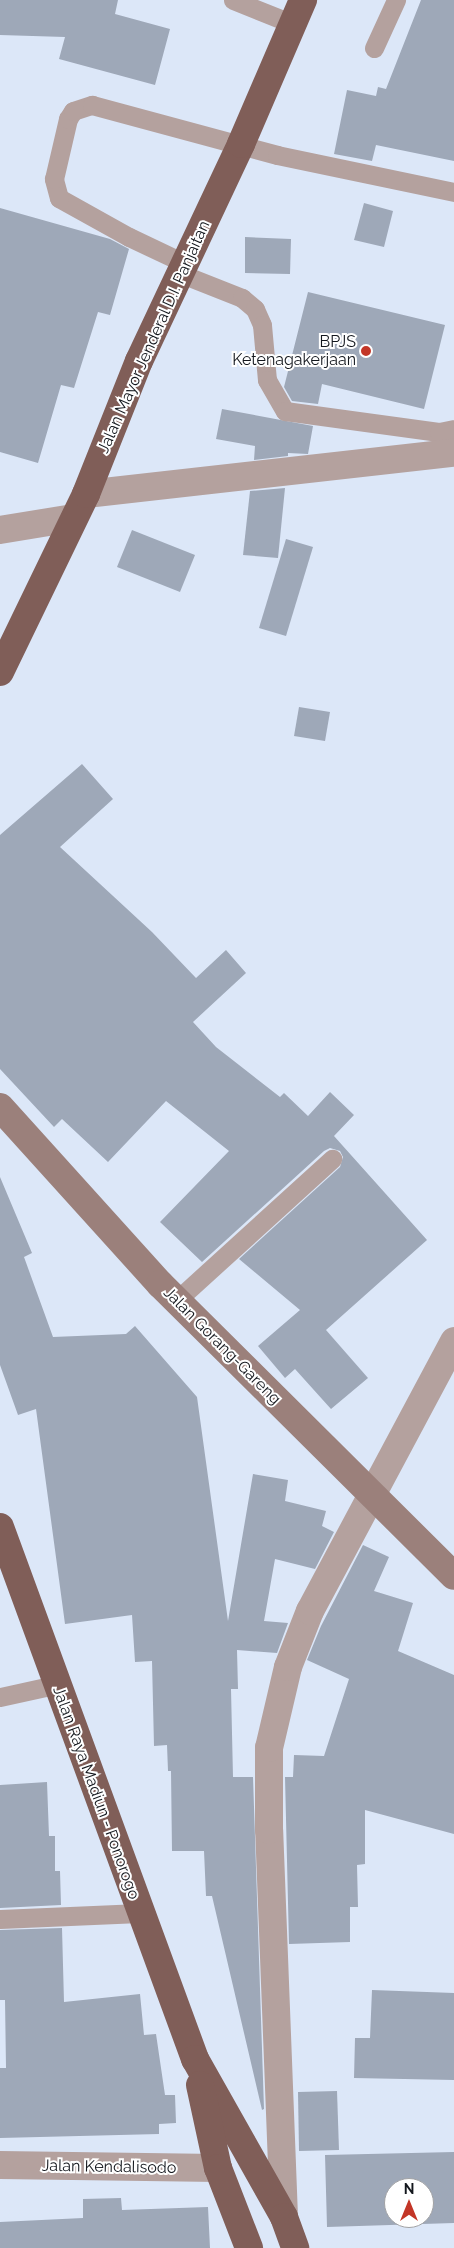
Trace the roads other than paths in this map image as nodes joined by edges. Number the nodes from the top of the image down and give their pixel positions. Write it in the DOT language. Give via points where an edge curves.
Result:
graph roads {
  1 [pos="233,0"];
  2 [pos="396,0"];
  3 [pos="298,12"];
  4 [pos="374,48"];
  5 [pos="241,144"];
  6 [pos="454,192"];
  7 [pos="181,268"];
  8 [pos="454,429"];
  9 [pos="454,453"];
  10 [pos="86,494"];
  11 [pos="73,518"];
  12 [pos="0,530"];
  13 [pos="0,672"];
  14 [pos="0,1107"];
  15 [pos="332,1160"];
  16 [pos="177,1300"];
  17 [pos="454,1340"];
  18 [pos="372,1495"];
  19 [pos="2,1541"];
  20 [pos="454,1576"];
  21 [pos="55,1685"];
  22 [pos="0,1697"];
  23 [pos="140,1913"];
  24 [pos="0,1919"];
  25 [pos="195,2059"];
  26 [pos="0,2165"];
  27 [pos="218,2168"];
  28 [pos="284,2217"];
  29 [pos="248,2248"];
  30 [pos="295,2248"];
  1 -- 3 [label="lane"];
  2 -- 4 [label="lane"];
  3 -- 5 [label="highway, Jalan Mayor Jenderal D.I. Panjaitan"];
  5 -- 6 [label="lane" via="277,155"];
  5 -- 7 [label="highway, Jalan Mayor Jenderal D.I. Panjaitan"];
  5 -- 7 [label="lane" via="92,105 73,111 68,118 54,179 59,198"];
  7 -- 8 [label="lane" via="242,298 255,309 262,325 267,380 285,411 439,432"];
  7 -- 10 [label="highway, Jalan Mayor Jenderal D.I. Panjaitan"];
  9 -- 10 [label="street"];
  10 -- 11 [label="highway, Jalan Mayor Jenderal D.I. Panjaitan"];
  11 -- 12 [label="street"];
  11 -- 13 [label="highway, Jalan Mayor Jenderal D.I. Panjaitan"];
  14 -- 16 [label="main road, Jalan Gorang-Gareng"];
  15 -- 16 [label="lane"];
  16 -- 18 [label="main road, Jalan Gorang-Gareng"];
  17 -- 18 [label="street"];
  18 -- 20 [label="main road, Jalan Gorang-Gareng"];
  18 -- 28 [label="street" via="310,1611 288,1667 269,1748 269,1830"];
  19 -- 21 [label="highway, Jalan Raya Madiun - Ponorogo"];
  21 -- 22 [label="lane"];
  21 -- 23 [label="highway, Jalan Raya Madiun - Ponorogo"];
  23 -- 24 [label="lane"];
  23 -- 25 [label="highway, Jalan Raya Madiun - Ponorogo"];
  25 -- 27 [label="highway, Jalan Raya Madiun - Ponorogo"];
  25 -- 28 [label="highway, Jalan Raya Madiun - Ponorogo"];
  26 -- 27 [label="street, Jalan Kendalisodo"];
  27 -- 29 [label="highway, Jalan Raya Madiun - Ponorogo"];
  28 -- 30 [label="highway, Jalan Raya Madiun - Ponorogo"];
}
